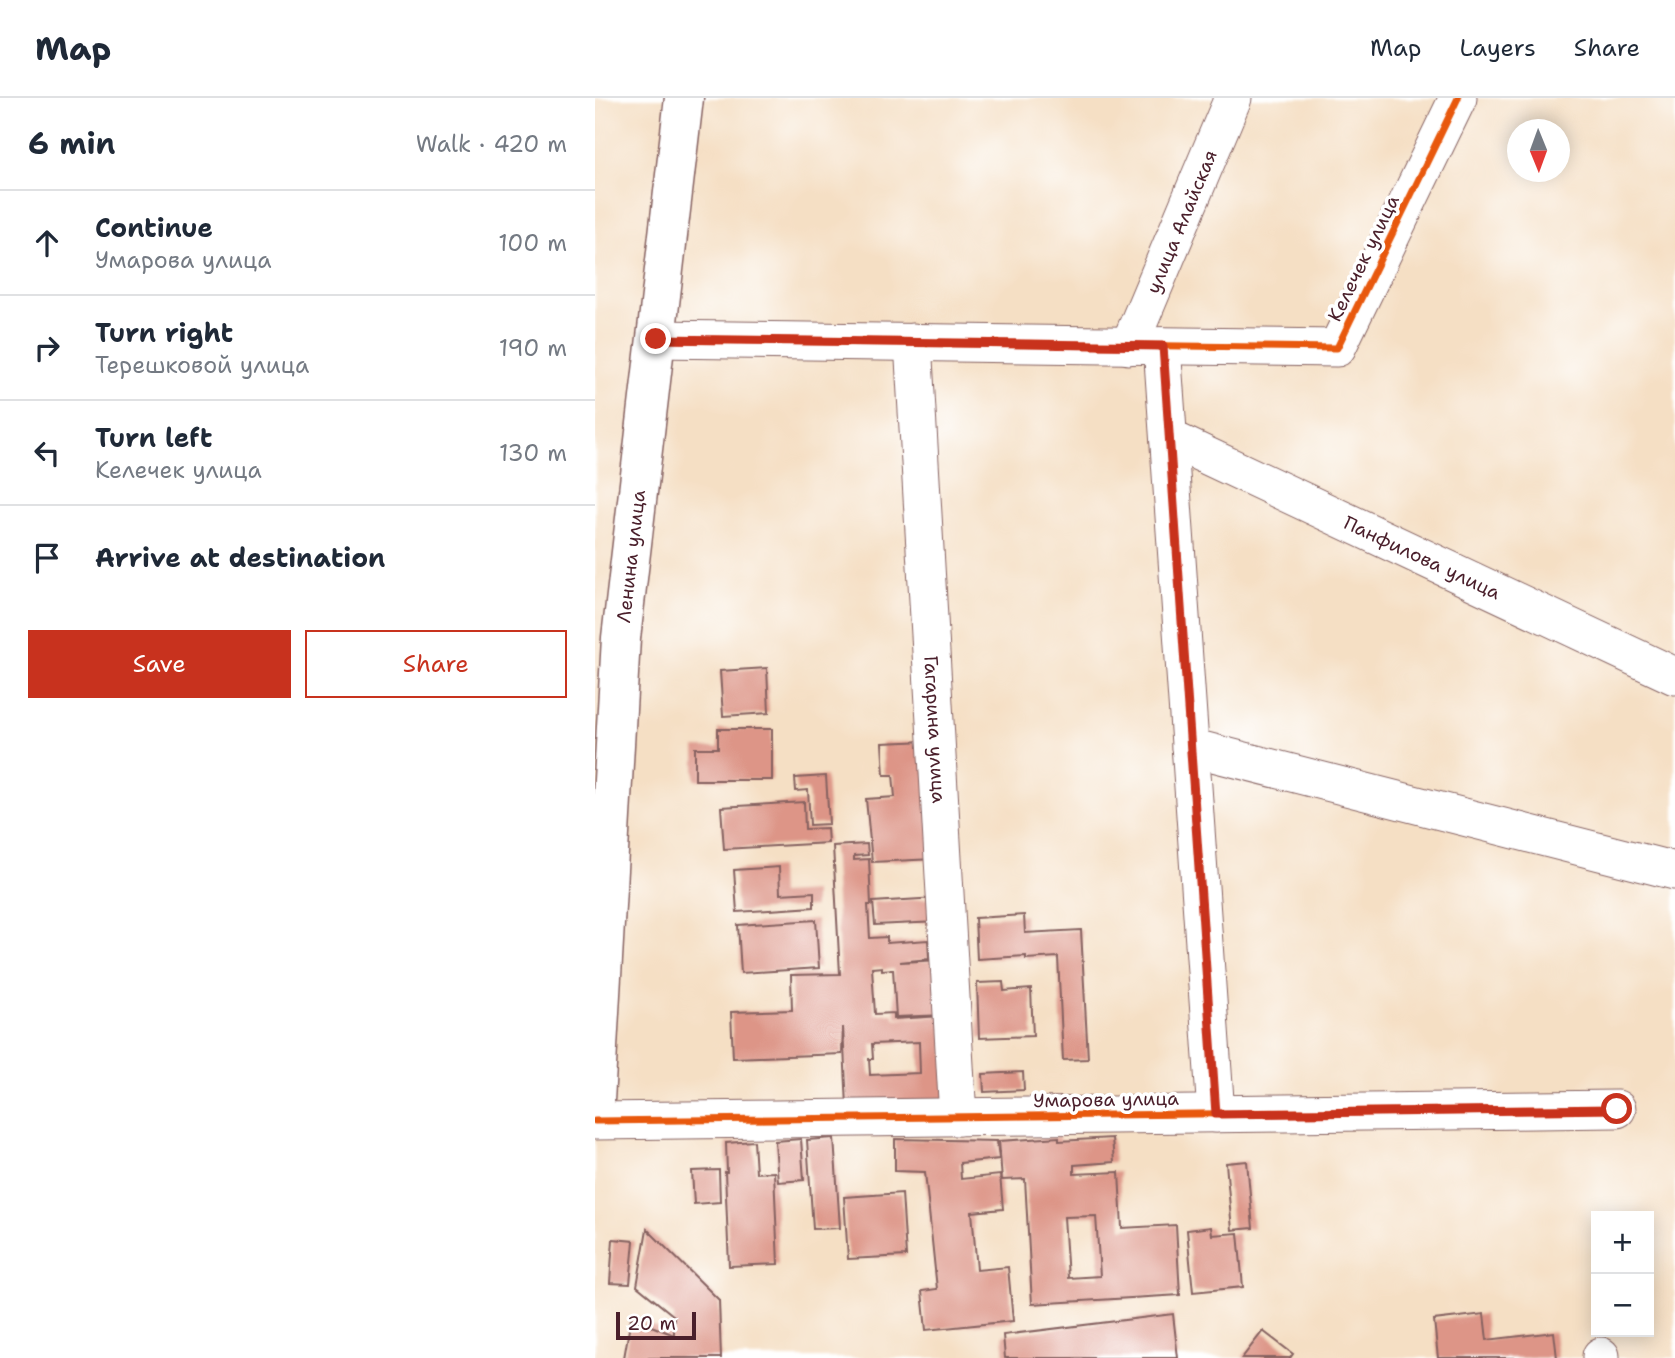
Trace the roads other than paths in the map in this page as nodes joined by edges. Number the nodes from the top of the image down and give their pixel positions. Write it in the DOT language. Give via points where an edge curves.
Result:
graph roads {
  1 [pos="684,98"];
  2 [pos="1233,98"];
  3 [pos="1458,98"];
  4 [pos="656,339"];
  5 [pos="913,342"];
  6 [pos="1146,346"];
  7 [pos="1169,438"];
  8 [pos="1675,676"];
  9 [pos="1190,747"];
  10 [pos="1675,871"];
  11 [pos="595,1101"];
  12 [pos="1617,1109"];
  13 [pos="1216,1114"];
  14 [pos="958,1117"];
  15 [pos="595,1121"];
  1 -- 4 [label="main road, Ленина улица"];
  2 -- 6 [label="street, улица Алайская"];
  3 -- 6 [label="street, Келечек улица" via="1337,348"];
  4 -- 5 [label="street, Келечек улица"];
  4 -- 11 [label="main road, Ленина улица" via="621,638"];
  5 -- 6 [label="street, Келечек улица"];
  5 -- 14 [label="street, Гагарина улица"];
  6 -- 7 [label="street"];
  7 -- 8 [label="street, Панфилова улица"];
  7 -- 9 [label="street"];
  9 -- 10 [label="street"];
  9 -- 13 [label="street"];
  12 -- 13 [label="street, Умарова улица"];
  13 -- 14 [label="street, Умарова улица"];
  14 -- 15 [label="street, Умарова улица"];
}
